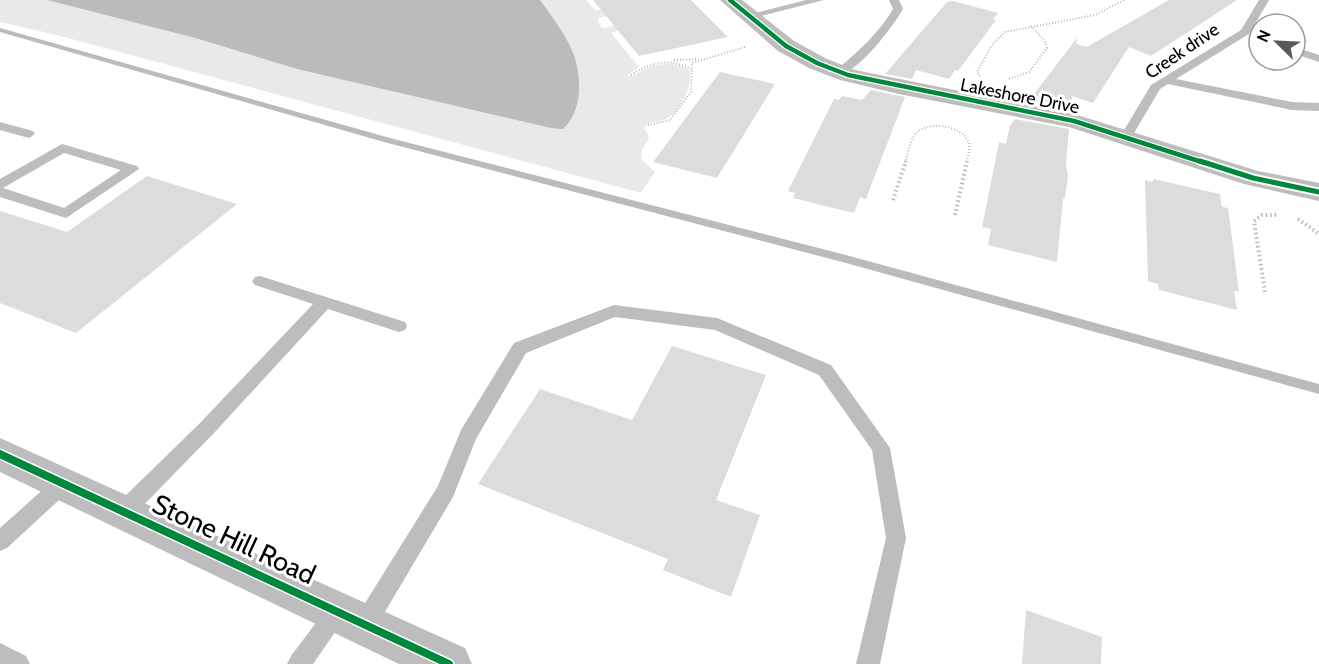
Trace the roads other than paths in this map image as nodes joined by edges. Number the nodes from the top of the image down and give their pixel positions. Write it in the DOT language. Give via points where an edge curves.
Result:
graph roads {
  1 [pos="730,0"];
  2 [pos="819,0"];
  3 [pos="894,0"];
  4 [pos="1264,0"];
  5 [pos="749,16"];
  6 [pos="1243,33"];
  7 [pos="1247,34"];
  8 [pos="840,72"];
  9 [pos="1165,80"];
  10 [pos="1319,107"];
  11 [pos="0,126"];
  12 [pos="29,134"];
  13 [pos="1126,137"];
  14 [pos="0,185"];
  15 [pos="0,192"];
  16 [pos="1319,192"];
  17 [pos="260,281"];
  18 [pos="325,302"];
  19 [pos="399,326"];
  20 [pos="0,454"];
  21 [pos="64,483"];
  22 [pos="124,511"];
  23 [pos="0,541"];
  24 [pos="351,618"];
  25 [pos="0,654"];
  26 [pos="18,664"];
  27 [pos="299,664"];
  28 [pos="449,664"];
  29 [pos="868,664"];
  1 -- 5 [label="street, Lakeshore Drive"];
  2 -- 5 [label="lane"];
  3 -- 8 [label="lane" via="898,9 894,17 862,55"];
  4 -- 6 [label="lane, Creek drive"];
  5 -- 8 [label="street, Lakeshore Drive" via="786,46"];
  6 -- 7 [label="lane"];
  6 -- 9 [label="lane, Creek drive"];
  8 -- 13 [label="street, Lakeshore Drive" via="1074,121"];
  9 -- 10 [label="lane" via="1292,106"];
  9 -- 13 [label="lane, Creek drive" via="1155,87"];
  11 -- 12 [label="lane"];
  13 -- 16 [label="street, Lakeshore Drive" via="1253,178"];
  14 -- 15 [label="lane" via="62,148 132,169 66,213"];
  17 -- 18 [label="lane"];
  18 -- 19 [label="lane"];
  18 -- 22 [label="lane"];
  20 -- 21 [label="street, Stone Hill Road"];
  21 -- 22 [label="street, Stone Hill Road"];
  21 -- 23 [label="lane"];
  22 -- 24 [label="street, Stone Hill Road"];
  24 -- 27 [label="lane"];
  24 -- 28 [label="street, Stone Hill Road"];
  24 -- 29 [label="lane" via="446,490 468,436 520,348 614,311 717,324 825,370 881,448 896,538"];
  25 -- 26 [label="lane"];
}
